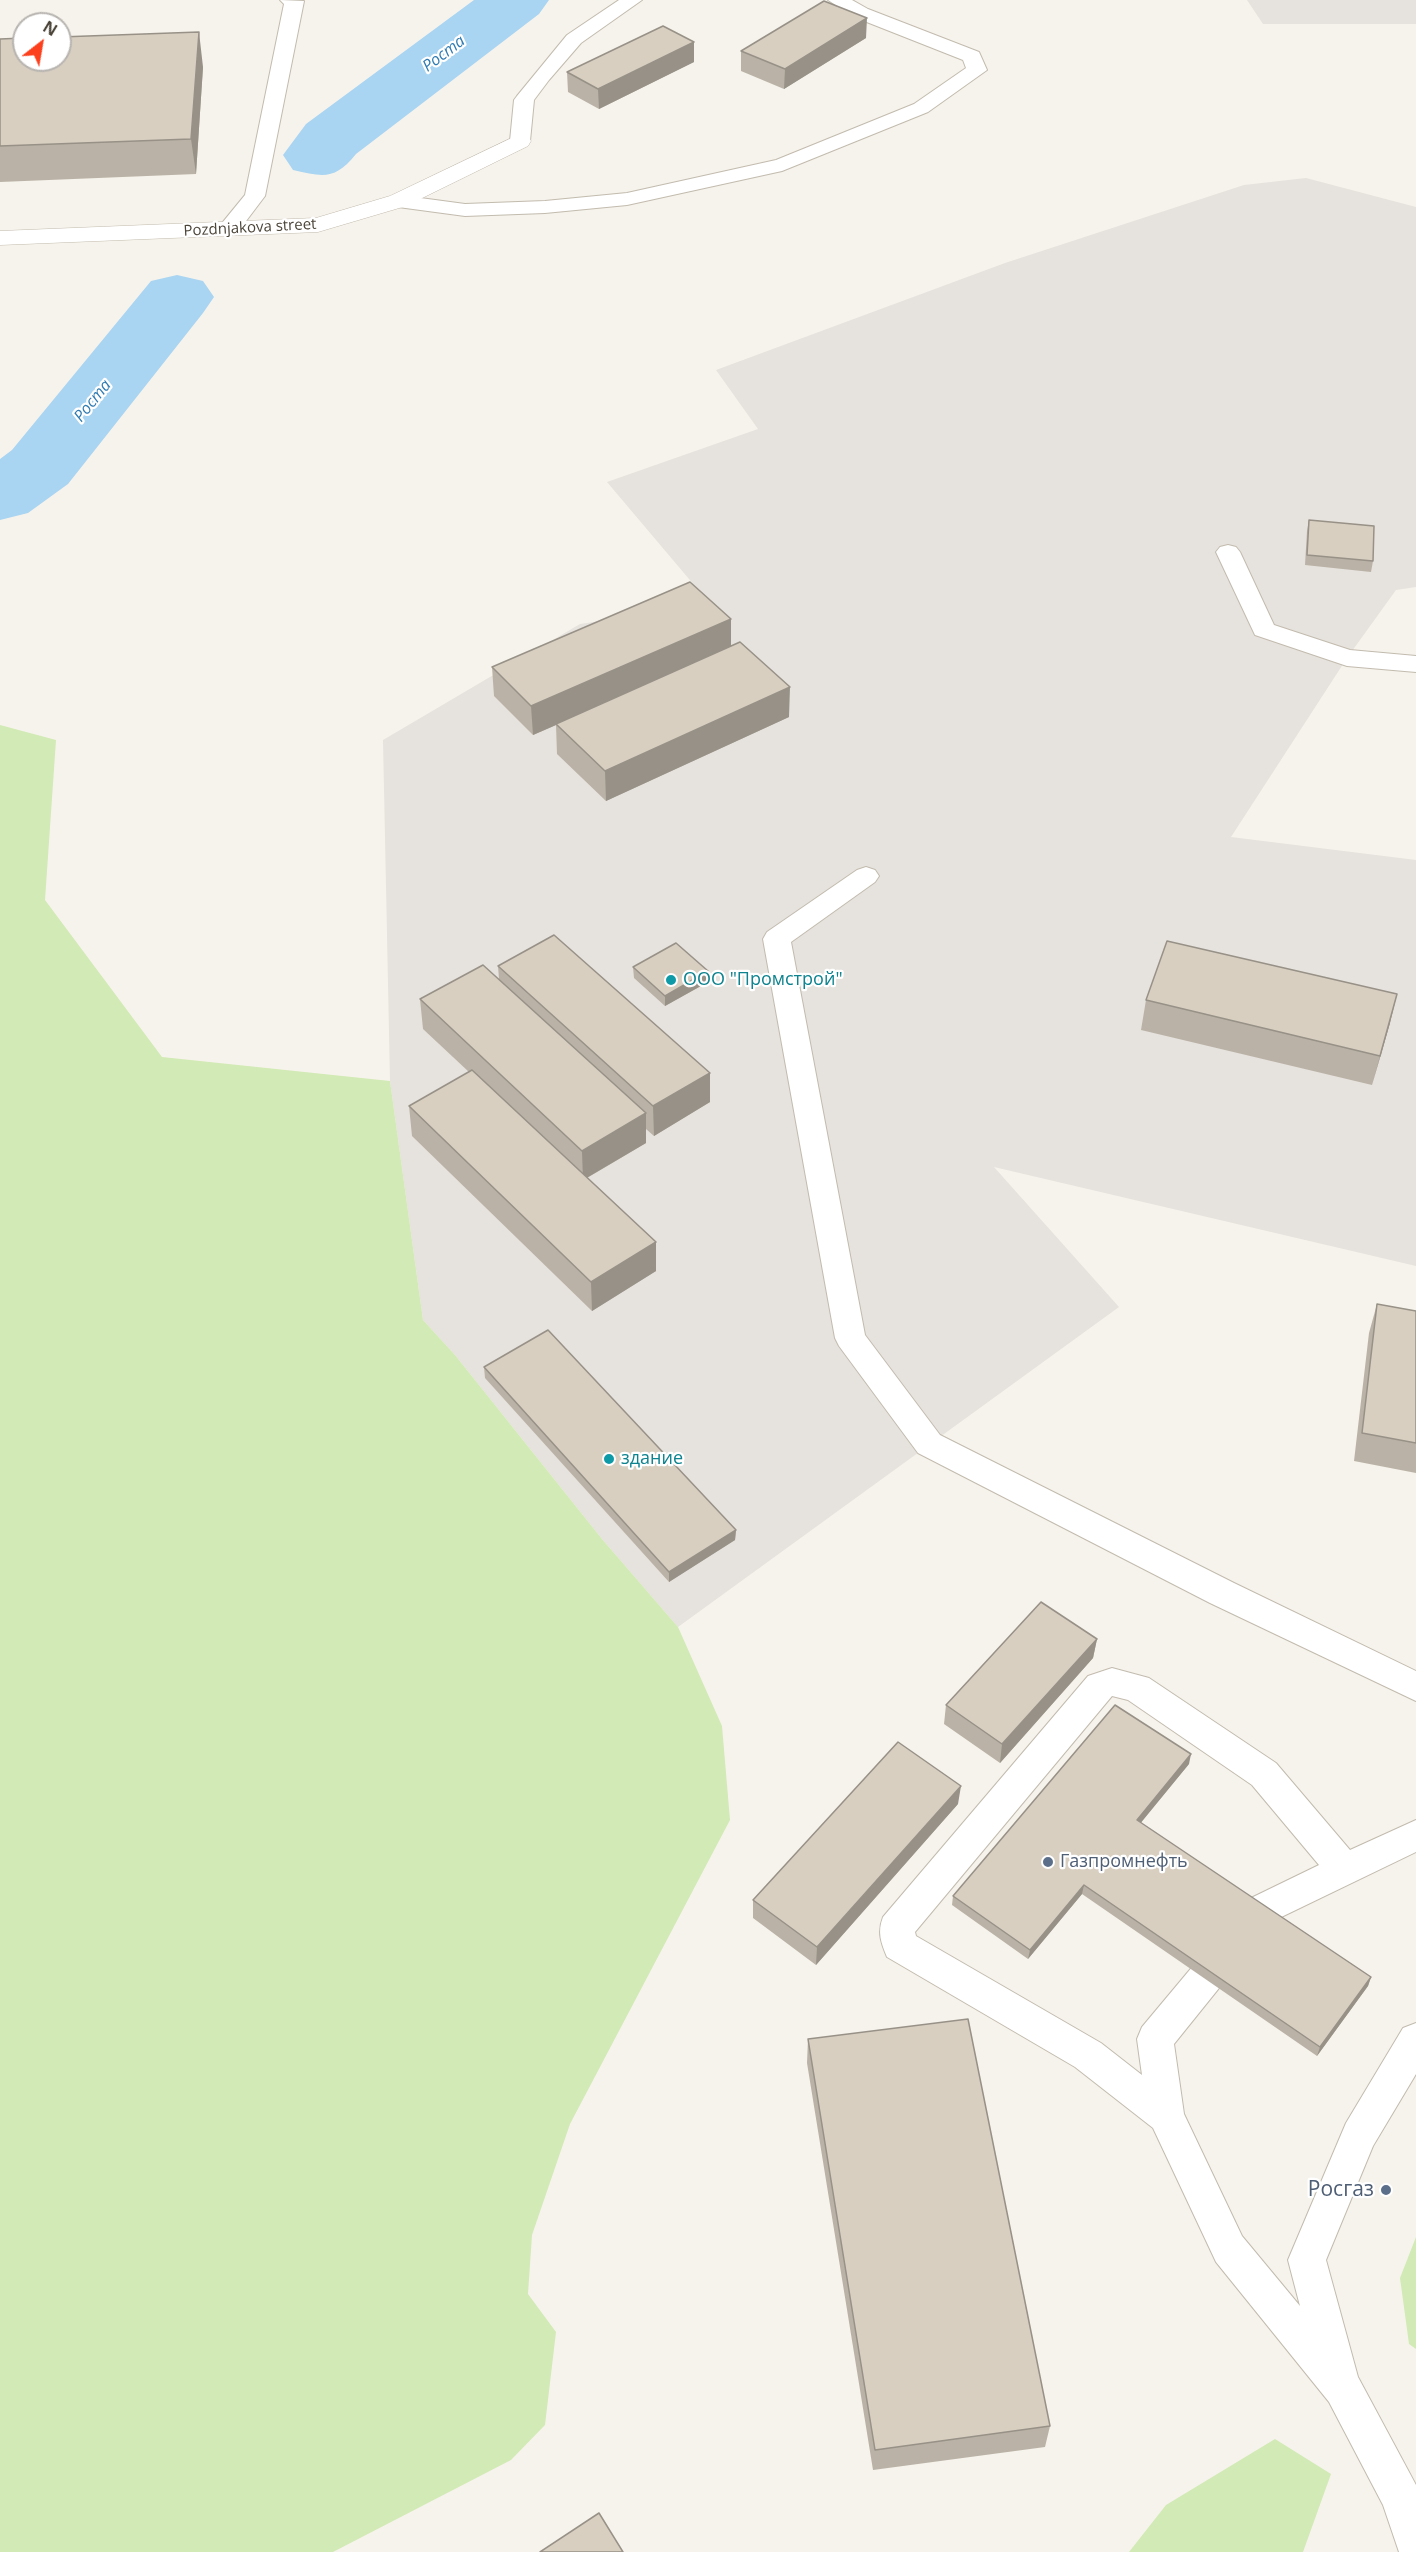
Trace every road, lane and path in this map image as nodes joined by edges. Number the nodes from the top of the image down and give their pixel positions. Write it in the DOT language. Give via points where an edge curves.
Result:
graph roads {
  1 [pos="294,0"];
  2 [pos="632,0"];
  3 [pos="838,0"];
  4 [pos="520,141"];
  5 [pos="398,201"];
  6 [pos="229,228"];
  7 [pos="0,238"];
  8 [pos="1228,552"];
  9 [pos="1416,664"];
  10 [pos="866,876"];
  11 [pos="1416,1687"];
  12 [pos="1416,1835"];
  13 [pos="1343,1868"];
  14 [pos="1416,2040"];
  15 [pos="1166,2116"];
  16 [pos="1343,2388"];
  17 [pos="1416,2544"];
  1 -- 6 [label="lane" via="255,196"];
  2 -- 4 [label="lane" via="574,39 542,76 524,100"];
  3 -- 5 [label="lane" via="861,13 972,56 977,70 921,108 782,165 627,199 557,206 465,210"];
  4 -- 5 [label="street, Pozdnjakova street"];
  5 -- 6 [label="street, Pozdnjakova street" via="318,225"];
  6 -- 7 [label="street, Pozdnjakova street"];
  8 -- 9 [label="lane" via="1264,630 1347,658"];
  10 -- 11 [label="lane" via="777,939 850,1338 929,1444"];
  12 -- 13 [label="lane"];
  13 -- 15 [label="lane" via="1261,1910 1155,2039"];
  13 -- 15 [label="lane" via="1264,1774 1137,1688 1112,1682 1100,1686 896,1928 900,1946 1088,2055"];
  14 -- 16 [label="lane" via="1359,2135 1307,2260"];
  15 -- 16 [label="lane" via="1229,2248"];
  16 -- 17 [label="lane" via="1401,2497"];
}
